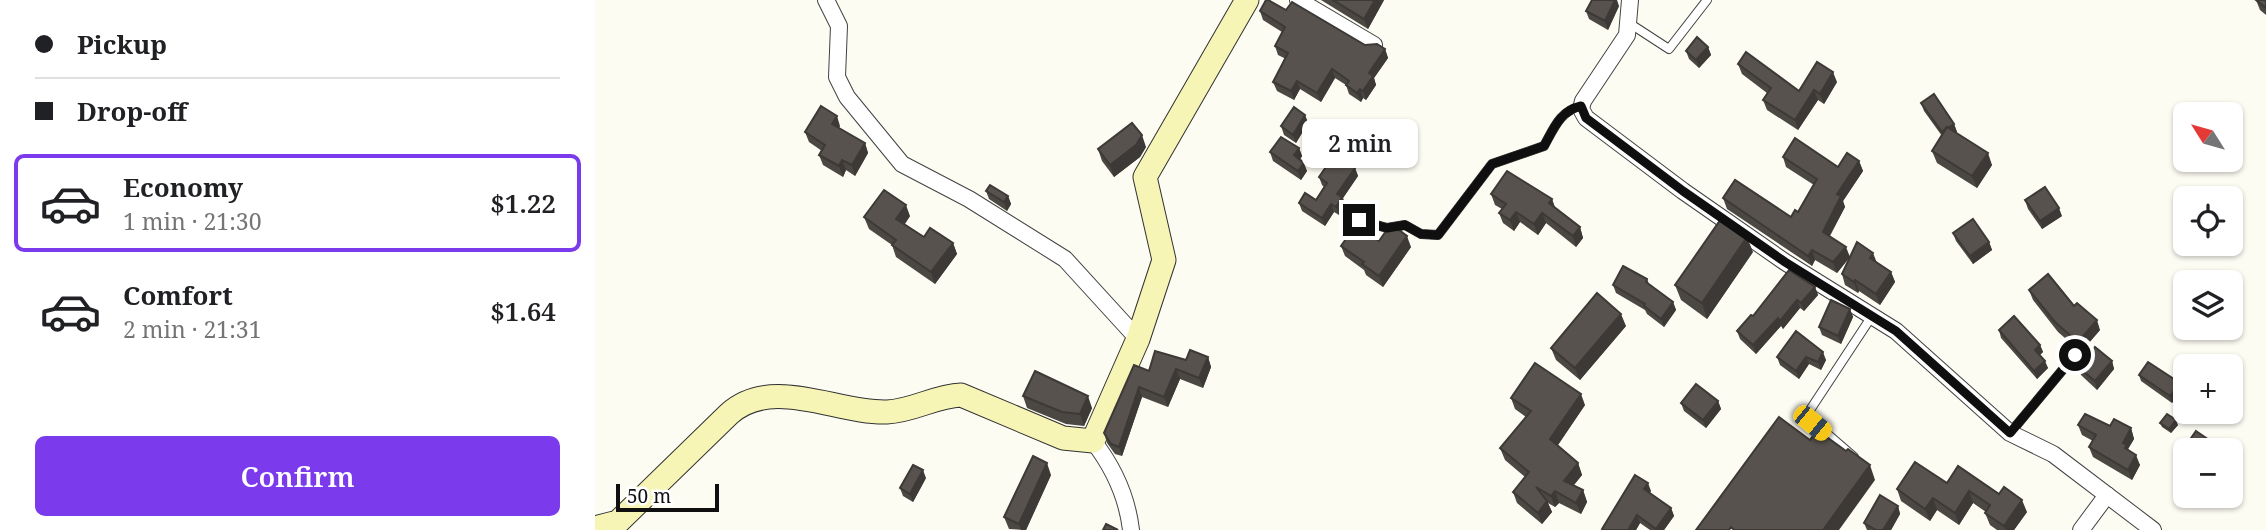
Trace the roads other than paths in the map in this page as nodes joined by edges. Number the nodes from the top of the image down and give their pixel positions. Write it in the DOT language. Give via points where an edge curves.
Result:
graph roads {
  1 [pos="826,0"];
  2 [pos="1247,0"];
  3 [pos="1298,0"];
  4 [pos="1630,0"];
  5 [pos="1707,0"];
  6 [pos="1629,23"];
  7 [pos="1374,45"];
  8 [pos="1581,106"];
  9 [pos="1359,220"];
  10 [pos="1873,316"];
  11 [pos="1138,339"];
  12 [pos="2075,355"];
  13 [pos="2010,433"];
  14 [pos="1093,440"];
  15 [pos="1854,457"];
  16 [pos="2107,495"];
  17 [pos="595,528"];
  18 [pos="1132,530"];
  19 [pos="2081,530"];
  20 [pos="2153,530"];
  1 -- 11 [label="street" via="839,26 837,77 847,97 902,164 1065,258"];
  2 -- 11 [label="street" via="1145,177 1164,260"];
  3 -- 7 [label="street"];
  4 -- 6 [label="street"];
  5 -- 6 [label="lane" via="1669,49"];
  6 -- 8 [label="street" via="1627,35"];
  8 -- 9 [label="lane" via="1558,119 1544,146 1492,164 1438,235 1421,234 1405,225 1387,228"];
  8 -- 10 [label="street" via="1586,118 1683,191"];
  10 -- 13 [label="street" via="1896,331"];
  10 -- 15 [label="lane" via="1810,410 1809,418"];
  11 -- 14 [label="street"];
  12 -- 13 [label="lane"];
  13 -- 16 [label="street" via="2053,454"];
  14 -- 17 [label="street" via="1063,438 961,395 884,412 789,398 749,401 729,414 618,522"];
  14 -- 18 [label="street" via="1116,474"];
  16 -- 19 [label="street"];
  16 -- 20 [label="street"];
}
